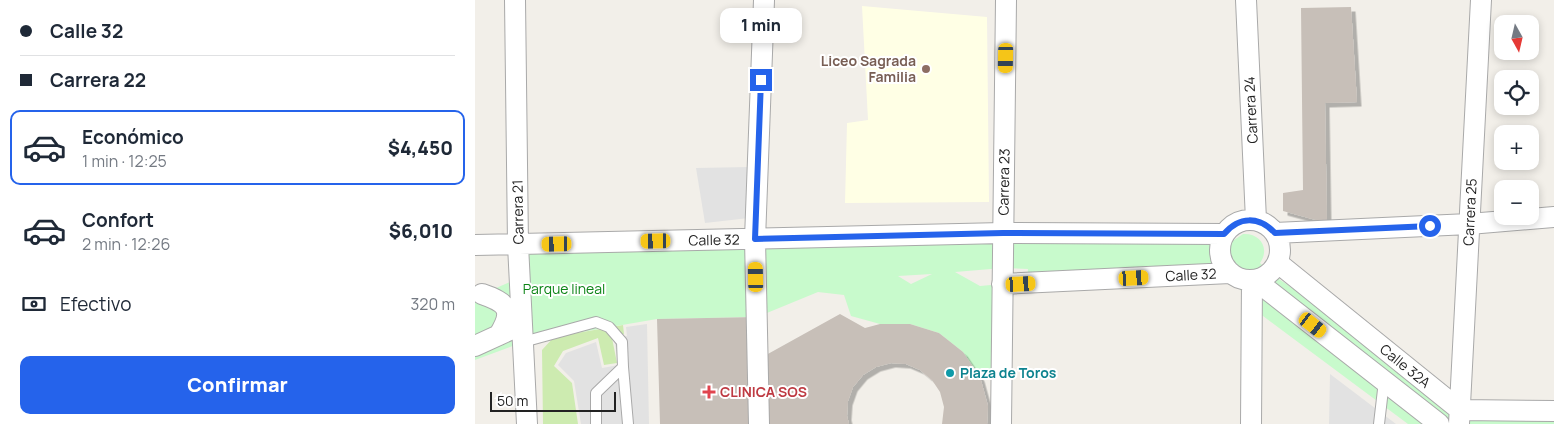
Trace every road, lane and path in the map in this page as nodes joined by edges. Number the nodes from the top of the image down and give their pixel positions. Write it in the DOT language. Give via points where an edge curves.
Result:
graph roads {
  1 [pos="515,0"];
  2 [pos="764,0"];
  3 [pos="1006,0"];
  4 [pos="1246,0"];
  5 [pos="1481,0"];
  6 [pos="1554,216"];
  7 [pos="1256,220"];
  8 [pos="1469,224"];
  9 [pos="1003,233"];
  10 [pos="1275,233"];
  11 [pos="1224,234"];
  12 [pos="755,239"];
  13 [pos="475,245"];
  14 [pos="518,245"];
  15 [pos="1277,263"];
  16 [pos="1230,273"];
  17 [pos="519,278"];
  18 [pos="1254,280"];
  19 [pos="1002,284"];
  20 [pos="479,296"];
  21 [pos="522,333"];
  22 [pos="499,335"];
  23 [pos="475,346"];
  24 [pos="623,366"];
  25 [pos="1384,381"];
  26 [pos="1554,411"];
  27 [pos="1460,417"];
  28 [pos="527,424"];
  29 [pos="596,424"];
  30 [pos="628,424"];
  31 [pos="759,424"];
  32 [pos="1001,424"];
  33 [pos="1251,424"];
  34 [pos="1379,424"];
  35 [pos="1439,424"];
  1 -- 14 [label="street, Carrera 21"];
  2 -- 12 [label="street"];
  3 -- 9 [label="street, Carrera 23"];
  4 -- 7 [label="street, Carrera 24"];
  5 -- 8 [label="street, Carrera 25"];
  6 -- 8 [label="street"];
  7 -- 10 [label="street"];
  7 -- 11 [label="street" via="1238,222"];
  8 -- 10 [label="street"];
  8 -- 27 [label="street, Carrera 25"];
  9 -- 11 [label="street, Calle 32"];
  9 -- 12 [label="street, Calle 32"];
  9 -- 19 [label="street, Carrera 23"];
  10 -- 15 [label="street" via="1281,248"];
  11 -- 16 [label="street" via="1219,255"];
  12 -- 14 [label="street, Calle 32"];
  12 -- 31 [label="street"];
  13 -- 14 [label="street, Calle 32"];
  14 -- 17 [label="street, Carrera 21"];
  15 -- 18 [label="street" via="1270,273"];
  15 -- 27 [label="street, Calle 32A"];
  16 -- 18 [label="street" via="1237,278"];
  16 -- 19 [label="street, Calle 32"];
  17 -- 20 [label="street"];
  17 -- 21 [label="street, Carrera 21"];
  18 -- 25 [label="street, Calle 32A"];
  18 -- 33 [label="street"];
  19 -- 32 [label="street, Carrera 23"];
  20 -- 22 [label="street" via="499,300 507,310 507,321"];
  21 -- 22 [label="street"];
  21 -- 24 [label="lane" via="596,322 609,327 623,342"];
  21 -- 28 [label="street, Carrera 21"];
  22 -- 23 [label="street"];
  24 -- 29 [label="lane" via="596,393"];
  24 -- 30 [label="lane"];
  25 -- 34 [label="lane"];
  25 -- 35 [label="street, Calle 32A"];
  26 -- 27 [label="street"];
}
